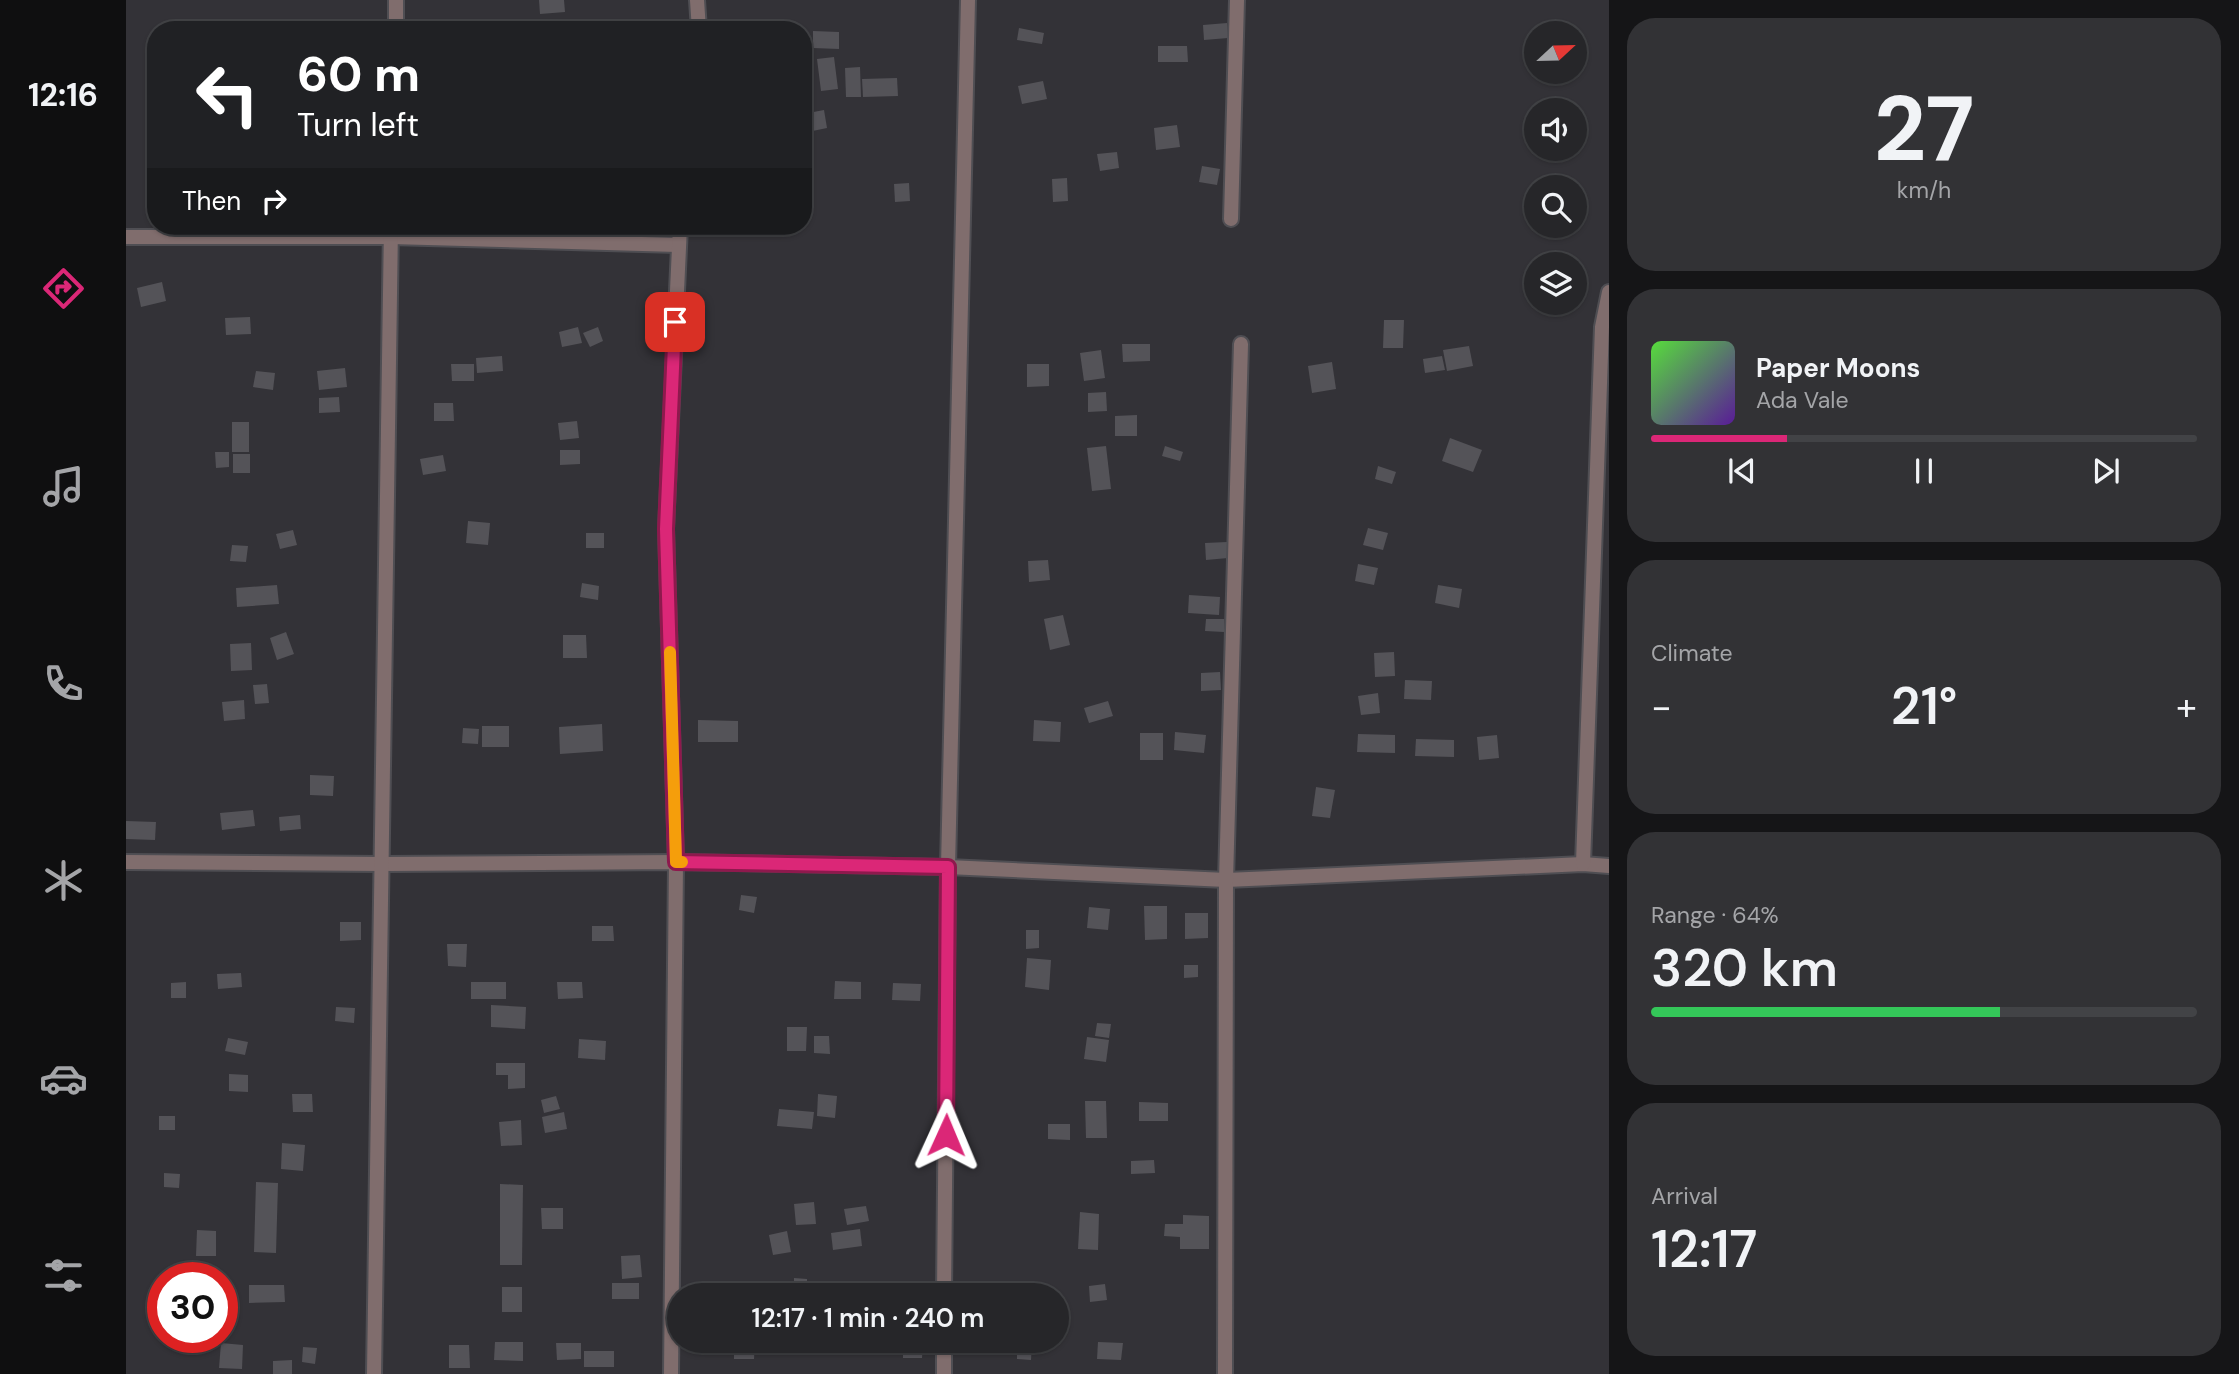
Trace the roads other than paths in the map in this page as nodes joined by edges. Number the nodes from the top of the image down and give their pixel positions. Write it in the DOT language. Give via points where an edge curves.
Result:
graph roads {
  1 [pos="396,0"];
  2 [pos="697,0"];
  3 [pos="968,0"];
  4 [pos="1237,0"];
  5 [pos="396,21"];
  6 [pos="698,21"];
  7 [pos="1231,219"];
  8 [pos="214,235"];
  9 [pos="391,235"];
  10 [pos="473,235"];
  11 [pos="679,235"];
  12 [pos="126,237"];
  13 [pos="678,245"];
  14 [pos="1609,292"];
  15 [pos="1241,344"];
  16 [pos="126,862"];
  17 [pos="676,862"];
  18 [pos="382,864"];
  19 [pos="1583,864"];
  20 [pos="1609,866"];
  21 [pos="948,867"];
  22 [pos="1226,880"];
  23 [pos="944,1283"];
  24 [pos="944,1353"];
  25 [pos="374,1374"];
  26 [pos="671,1374"];
  27 [pos="944,1374"];
  28 [pos="1225,1374"];
  1 -- 5 [label="street"];
  2 -- 6 [label="street"];
  3 -- 21 [label="street"];
  4 -- 7 [label="street"];
  8 -- 12 [label="street"];
  9 -- 18 [label="street"];
  10 -- 13 [label="street"];
  11 -- 13 [label="street"];
  13 -- 17 [label="street" via="666,529"];
  14 -- 19 [label="street" via="1602,327"];
  15 -- 22 [label="street"];
  16 -- 18 [label="street"];
  17 -- 18 [label="street"];
  17 -- 21 [label="street"];
  17 -- 26 [label="street"];
  18 -- 25 [label="street"];
  19 -- 20 [label="street"];
  19 -- 22 [label="street"];
  21 -- 22 [label="street"];
  21 -- 23 [label="street"];
  22 -- 28 [label="street"];
  24 -- 27 [label="street"];
}
